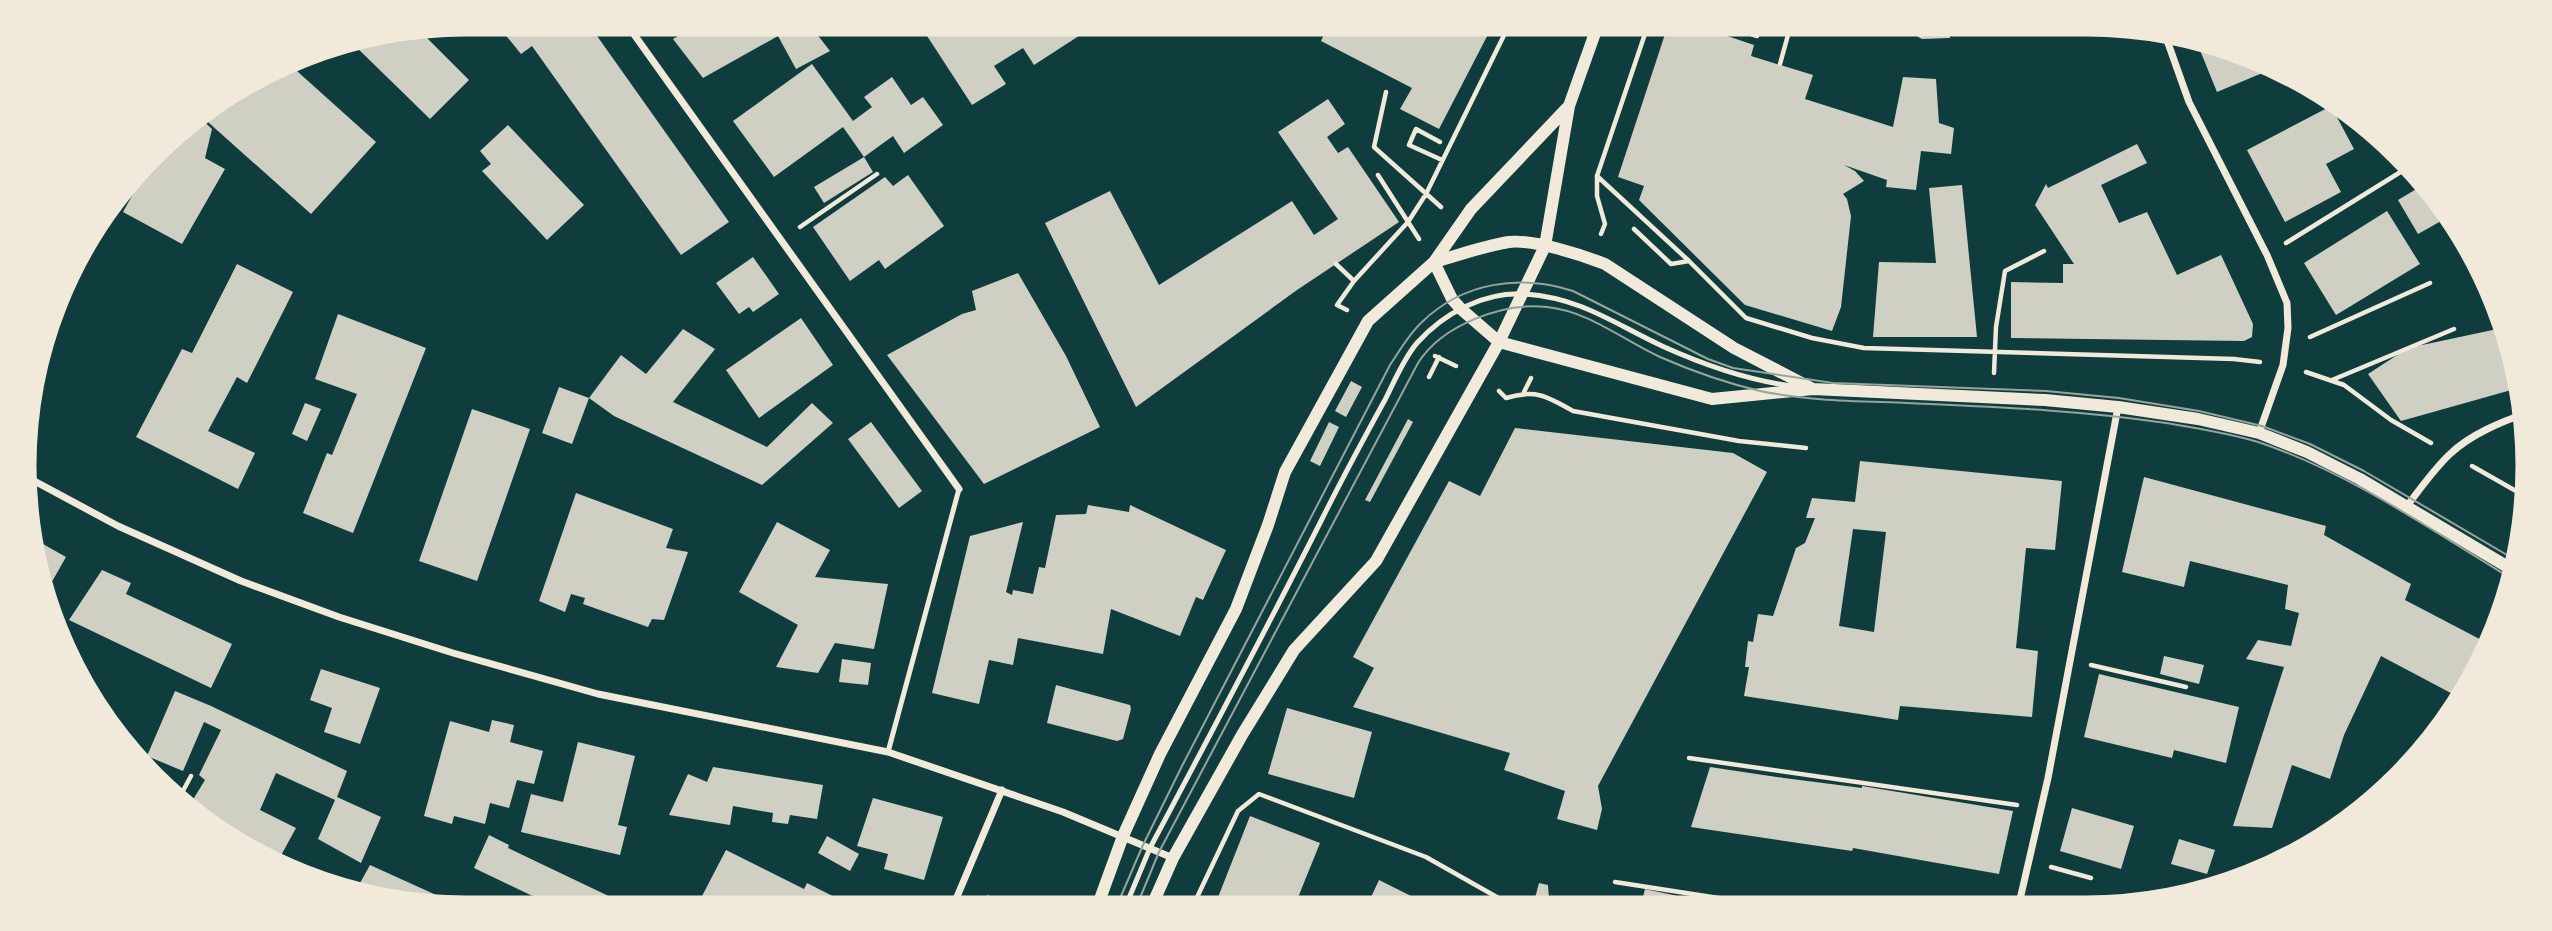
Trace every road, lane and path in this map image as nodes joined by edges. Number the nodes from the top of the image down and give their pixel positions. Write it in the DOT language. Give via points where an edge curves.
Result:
graph roads {
  1 [pos="632,32"];
  2 [pos="1506,32"];
  3 [pos="1595,32"];
  4 [pos="1646,32"];
  5 [pos="1788,35"];
  6 [pos="2167,39"];
  7 [pos="1780,64"];
  8 [pos="1386,92"];
  9 [pos="1569,106"];
  10 [pos="1440,142"];
  11 [pos="1442,160"];
  12 [pos="2404,170"];
  13 [pos="877,174"];
  14 [pos="1378,175"];
  15 [pos="1426,194"];
  16 [pos="1408,222"];
  17 [pos="1460,225"];
  18 [pos="1634,229"];
  19 [pos="780,240"];
  20 [pos="1545,246"];
  21 [pos="2044,251"];
  22 [pos="2267,255"];
  23 [pos="1689,261"];
  24 [pos="1434,262"];
  25 [pos="1336,264"];
  26 [pos="1354,281"];
  27 [pos="2430,283"];
  28 [pos="1523,294"];
  29 [pos="1337,305"];
  30 [pos="1461,309"];
  31 [pos="2454,329"];
  32 [pos="1499,342"];
  33 [pos="2285,348"];
  34 [pos="1994,352"];
  35 [pos="1439,357"];
  36 [pos="2283,365"];
  37 [pos="1429,377"];
  38 [pos="2331,381"];
  39 [pos="1813,389"];
  40 [pos="1524,392"];
  41 [pos="1993,398"];
  42 [pos="2118,407"];
  43 [pos="2518,416"];
  44 [pos="2259,433"];
  45 [pos="1806,448"];
  46 [pos="2450,454"];
  47 [pos="32,479"];
  48 [pos="959,489"];
  49 [pos="2520,493"];
  50 [pos="2407,506"];
  51 [pos="2508,567"];
  52 [pos="2070,660"];
  53 [pos="2186,687"];
  54 [pos="888,752"];
  55 [pos="1689,758"];
  56 [pos="191,776"];
  57 [pos="1002,790"];
  58 [pos="181,794"];
  59 [pos="2041,808"];
  60 [pos="1124,836"];
  61 [pos="1150,848"];
  62 [pos="1173,858"];
  63 [pos="2029,862"];
  64 [pos="2091,878"];
  65 [pos="1615,882"];
  66 [pos="956,900"];
  67 [pos="1100,900"];
  68 [pos="1128,900"];
  69 [pos="1154,900"];
  70 [pos="1196,900"];
  71 [pos="1502,900"];
  72 [pos="1731,900"];
  73 [pos="2020,900"];
  1 -- 19 [label="street"];
  2 -- 11 [label="path"];
  3 -- 9 [label="street"];
  4 -- 23 [label="path" via="1597,176"];
  5 -- 7 [label="path"];
  6 -- 22 [label="street" via="2189,102"];
  8 -- 15 [label="path" via="1374,147"];
  9 -- 17 [label="street"];
  9 -- 20 [label="street"];
  10 -- 11 [label="path" via="1416,129 1409,145"];
  11 -- 15 [label="path"];
  12 -- 22 [label="path"];
  13 -- 19 [label="path"];
  14 -- 16 [label="path"];
  15 -- 16 [label="path"];
  15 -- 17 [label="path"];
  16 -- 24 [label="path"];
  16 -- 26 [label="path"];
  17 -- 24 [label="street"];
  18 -- 23 [label="path" via="1671,264"];
  19 -- 48 [label="street"];
  20 -- 24 [label="street" via="1512,242"];
  20 -- 28 [label="street"];
  20 -- 39 [label="street" via="1605,264 1734,348"];
  21 -- 34 [label="path" via="2005,271"];
  22 -- 33 [label="street" via="2287,303"];
  23 -- 34 [label="path" via="1746,318 1812,338 1864,348"];
  24 -- 30 [label="street"];
  24 -- 60 [label="street" via="1368,321 1285,472 1236,609 1160,754"];
  25 -- 26 [label="path"];
  26 -- 29 [label="path"];
  27 -- 33 [label="path"];
  28 -- 30 [label="lane" via="1493,296"];
  28 -- 32 [label="street"];
  28 -- 39 [label="lane" via="1568,300 1707,366 1763,383"];
  30 -- 32 [label="street"];
  30 -- 61 [label="lane" via="1415,345"];
  31 -- 38 [label="path"];
  32 -- 39 [label="street" via="1712,399"];
  32 -- 62 [label="street" via="1376,561 1294,650"];
  33 -- 36 [label="street"];
  34 -- 36 [label="path" via="2234,359"];
  34 -- 41 [label="path"];
  35 -- 37 [label="path"];
  36 -- 38 [label="path"];
  36 -- 44 [label="street"];
  38 -- 46 [label="path"];
  39 -- 41 [label="street"];
  40 -- 45 [label="path" via="1550,398 1573,411 1739,441"];
  41 -- 42 [label="street"];
  42 -- 44 [label="street"];
  42 -- 52 [label="street"];
  43 -- 46 [label="street"];
  44 -- 50 [label="street" via="2307,452"];
  46 -- 49 [label="path"];
  46 -- 50 [label="street"];
  47 -- 54 [label="street" via="118,526 241,581 413,640 598,694"];
  48 -- 54 [label="lane"];
  50 -- 51 [label="street"];
  52 -- 53 [label="path"];
  52 -- 59 [label="street"];
  54 -- 57 [label="street"];
  55 -- 59 [label="path"];
  56 -- 58 [label="path"];
  57 -- 60 [label="street"];
  57 -- 66 [label="street"];
  59 -- 63 [label="street"];
  60 -- 61 [label="street"];
  60 -- 67 [label="street"];
  61 -- 62 [label="street"];
  61 -- 68 [label="lane"];
  62 -- 69 [label="street"];
  63 -- 64 [label="path"];
  63 -- 73 [label="street"];
  65 -- 72 [label="path"];
  70 -- 71 [label="path" via="1238,811 1259,794 1426,857"];
}
